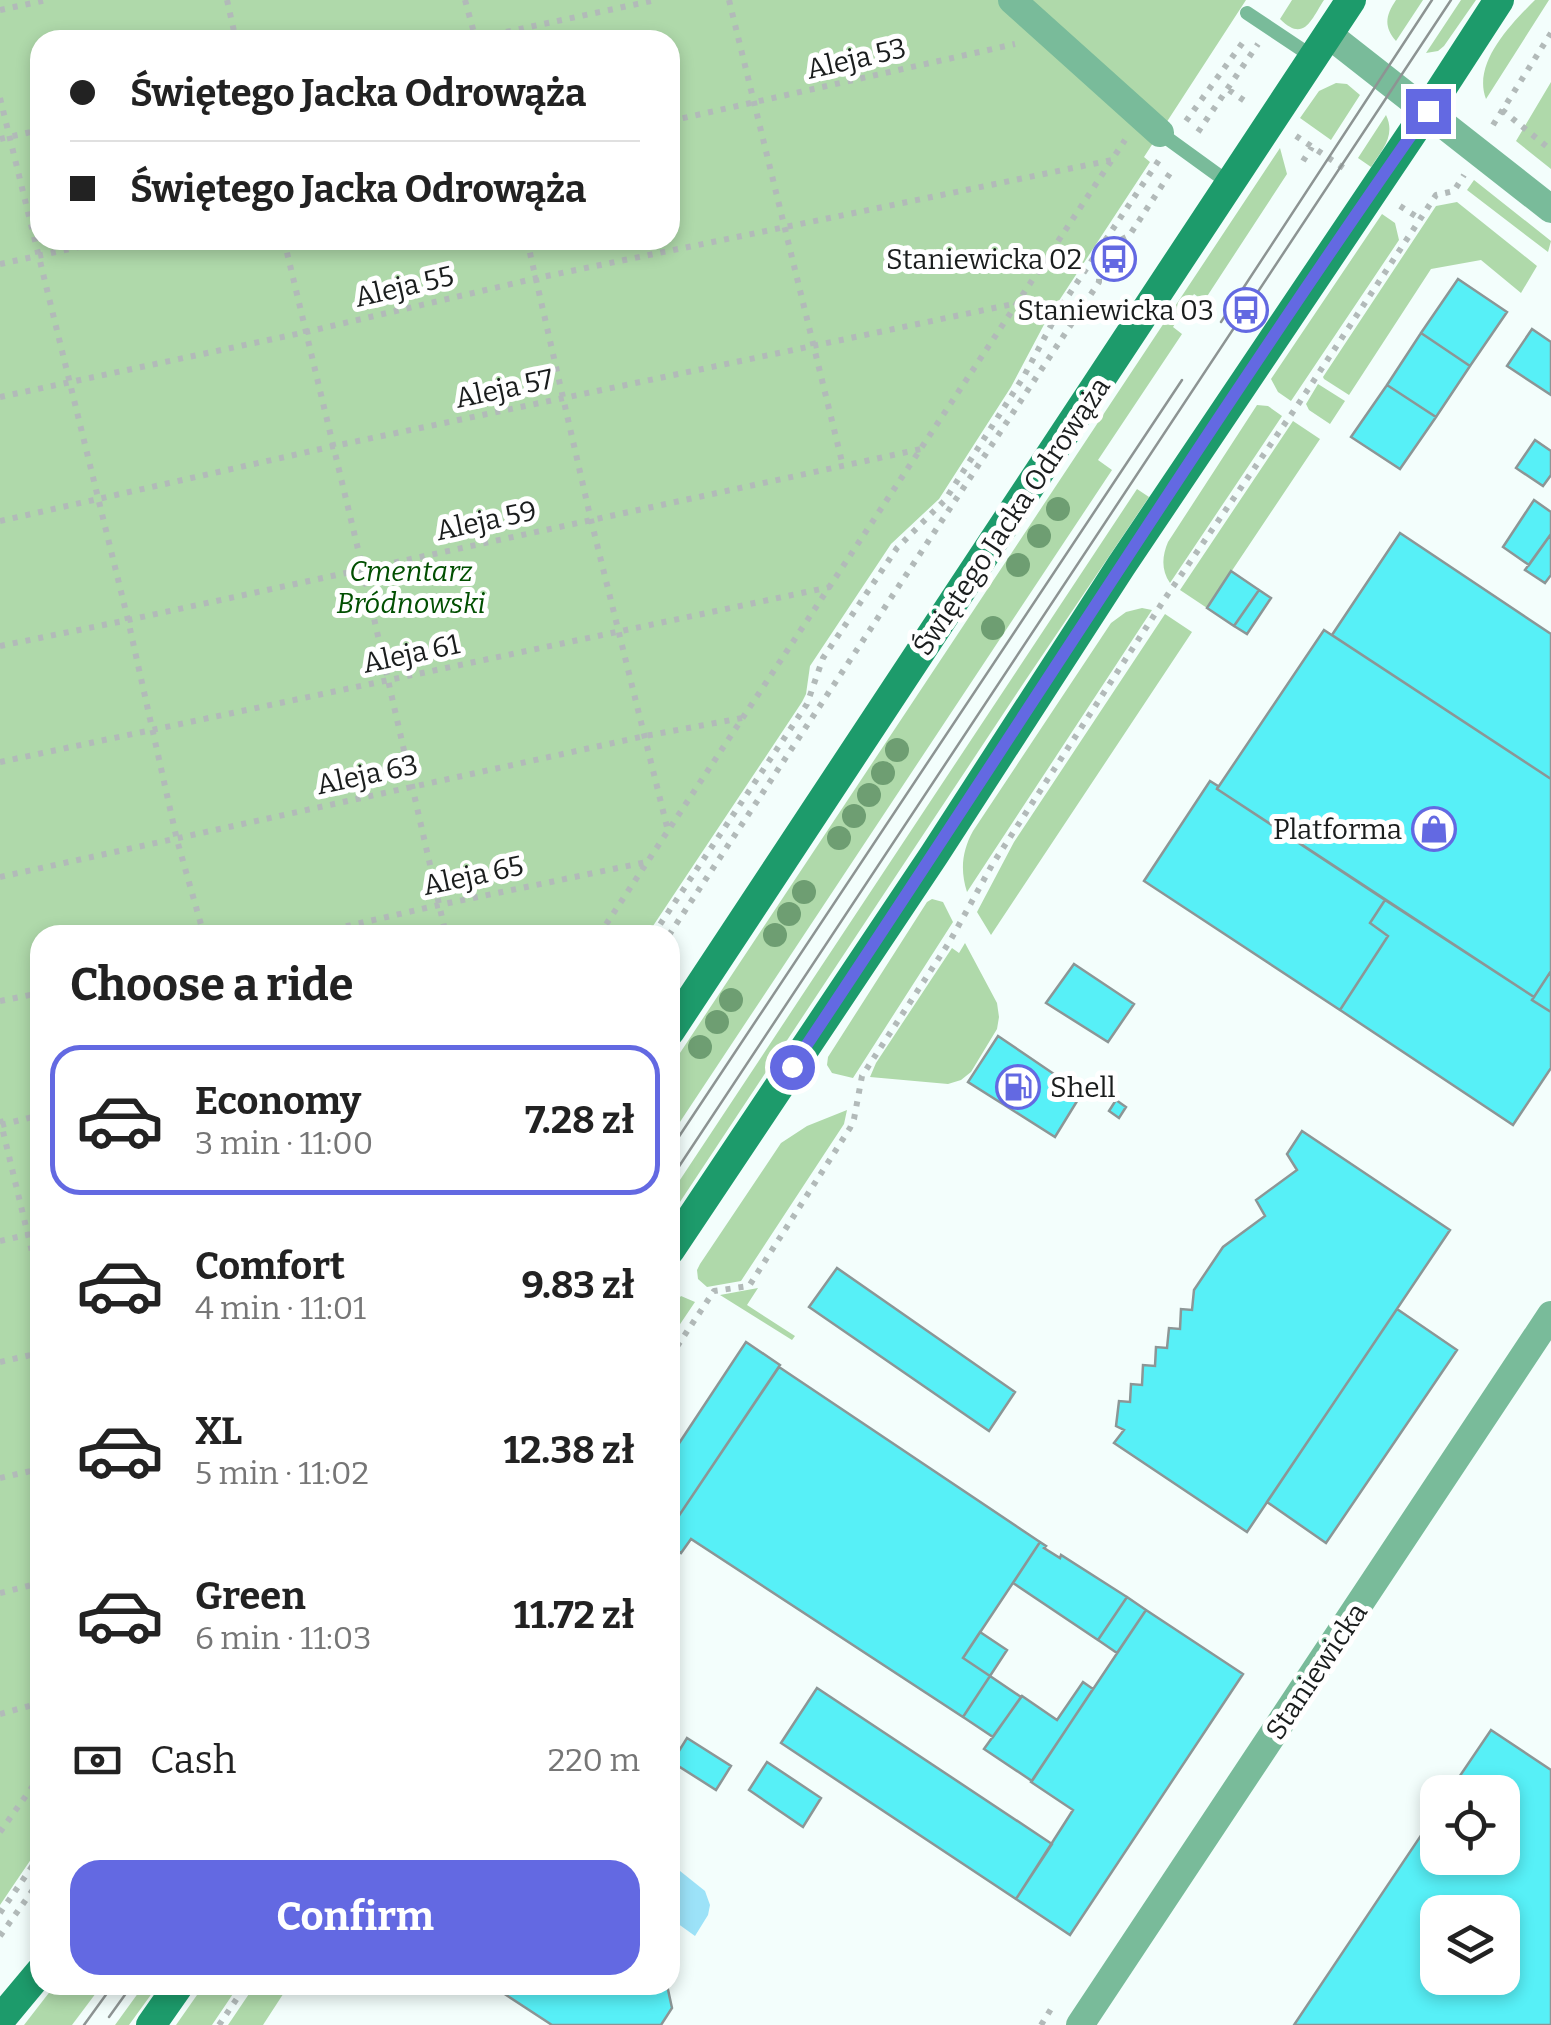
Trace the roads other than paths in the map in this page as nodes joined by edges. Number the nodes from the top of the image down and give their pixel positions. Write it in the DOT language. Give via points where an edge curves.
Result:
graph roads {
  1 [pos="1012,0"];
  2 [pos="1351,0"];
  3 [pos="1499,0"];
  4 [pos="1247,13"];
  5 [pos="1320,46"];
  6 [pos="1428,111"];
  7 [pos="1164,135"];
  8 [pos="1230,184"];
  9 [pos="1551,209"];
  10 [pos="680,1016"];
  11 [pos="680,1235"];
  12 [pos="1551,1316"];
  13 [pos="30,1984"];
  14 [pos="172,1995"];
  15 [pos="0,2020"];
  16 [pos="151,2025"];
  17 [pos="1080,2025"];
  1 -- 7 [label="street"];
  2 -- 5 [label="main road, Świętego Jacka Odrowąża"];
  3 -- 6 [label="main road"];
  4 -- 5 [label="lane"];
  5 -- 6 [label="street"];
  5 -- 8 [label="main road, Świętego Jacka Odrowąża"];
  6 -- 9 [label="street"];
  6 -- 11 [label="main road"];
  7 -- 8 [label="lane"];
  8 -- 10 [label="main road, Świętego Jacka Odrowąża"];
  12 -- 17 [label="street, Staniewicka"];
  13 -- 15 [label="main road"];
  14 -- 16 [label="main road"];
}
